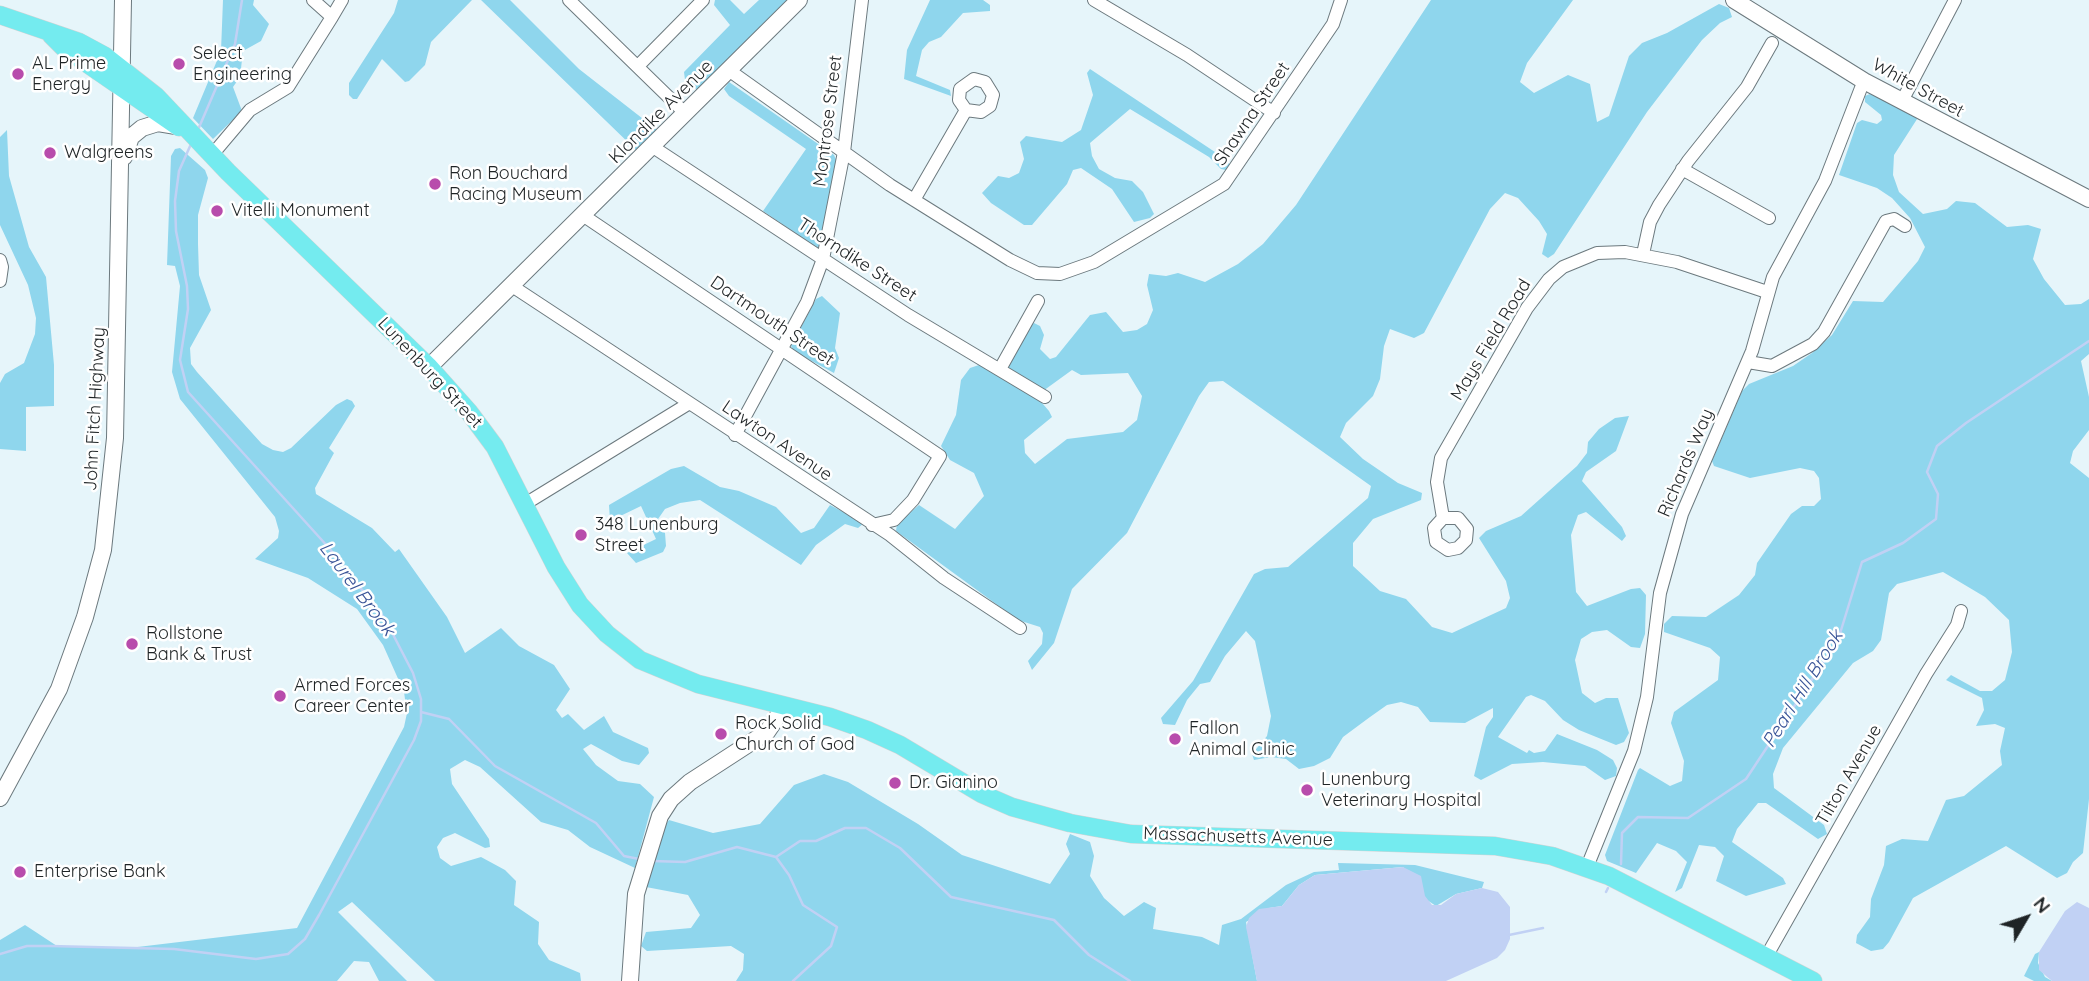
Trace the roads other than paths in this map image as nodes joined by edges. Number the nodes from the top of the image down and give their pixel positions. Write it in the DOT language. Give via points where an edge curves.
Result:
graph roads {
  1 [pos="124,0"];
  2 [pos="313,0"];
  3 [pos="342,0"];
  4 [pos="569,0"];
  5 [pos="703,0"];
  6 [pos="799,0"];
  7 [pos="862,0"];
  8 [pos="1094,0"];
  9 [pos="1341,0"];
  10 [pos="1734,0"];
  11 [pos="1955,0"];
  12 [pos="0,15"];
  13 [pos="332,17"];
  14 [pos="49,33"];
  15 [pos="1772,43"];
  16 [pos="638,66"];
  17 [pos="121,68"];
  18 [pos="730,71"];
  19 [pos="120,87"];
  20 [pos="1861,88"];
  21 [pos="1902,101"];
  22 [pos="966,110"];
  23 [pos="1274,113"];
  24 [pos="686,114"];
  25 [pos="181,128"];
  26 [pos="653,147"];
  27 [pos="208,151"];
  28 [pos="844,152"];
  29 [pos="120,169"];
  30 [pos="1682,169"];
  31 [pos="2089,199"];
  32 [pos="914,200"];
  33 [pos="584,216"];
  34 [pos="1769,218"];
  35 [pos="1905,226"];
  36 [pos="1643,254"];
  37 [pos="823,259"];
  38 [pos="1,261"];
  39 [pos="0,281"];
  40 [pos="512,286"];
  41 [pos="1767,292"];
  42 [pos="1038,301"];
  43 [pos="782,349"];
  44 [pos="1748,362"];
  45 [pos="429,367"];
  46 [pos="999,369"];
  47 [pos="1045,397"];
  48 [pos="688,404"];
  49 [pos="735,435"];
  50 [pos="525,504"];
  51 [pos="1443,518"];
  52 [pos="872,525"];
  53 [pos="1961,611"];
  54 [pos="1020,628"];
  55 [pos="664,671"];
  56 [pos="785,707"];
  57 [pos="0,798"];
  58 [pos="1595,870"];
  59 [pos="1766,957"];
  60 [pos="630,981"];
  61 [pos="1813,981"];
  1 -- 17 [label="street, John Fitch Highway"];
  2 -- 13 [label="street"];
  3 -- 13 [label="street"];
  4 -- 16 [label="street"];
  5 -- 16 [label="street"];
  6 -- 18 [label="street, Klondike Avenue"];
  7 -- 28 [label="street, Montrose Street"];
  8 -- 23 [label="street"];
  9 -- 23 [label="street, Shawna Street" via="1334,24"];
  10 -- 21 [label="street, White Street"];
  11 -- 21 [label="street"];
  12 -- 14 [label="main road, Lunenburg Street"];
  13 -- 27 [label="street" via="288,87 256,104"];
  14 -- 17 [label="main road, Lunenburg Street" via="79,42"];
  14 -- 19 [label="main road, Lunenburg Street"];
  15 -- 30 [label="street" via="1747,88"];
  16 -- 24 [label="street"];
  17 -- 19 [label="street, John Fitch Highway"];
  17 -- 25 [label="main road, Lunenburg Street" via="167,105"];
  18 -- 24 [label="street, Klondike Avenue"];
  18 -- 28 [label="street"];
  19 -- 25 [label="main road, Lunenburg Street"];
  19 -- 29 [label="street, John Fitch Highway"];
  20 -- 41 [label="street, Richards Way" via="1825,181"];
  21 -- 31 [label="street, White Street"];
  22 -- 32 [label="street"];
  23 -- 32 [label="street, Shawna Street" via="1220,188 1082,267 1037,272"];
  24 -- 26 [label="street, Klondike Avenue"];
  25 -- 27 [label="main road, Lunenburg Street"];
  25 -- 29 [label="street" via="158,123 139,130 128,142"];
  26 -- 33 [label="street, Klondike Avenue"];
  26 -- 37 [label="street, Thorndike Street"];
  27 -- 45 [label="main road, Lunenburg Street"];
  28 -- 32 [label="street"];
  28 -- 37 [label="street, Montrose Street"];
  29 -- 57 [label="street, John Fitch Highway" via="115,438 103,550 59,689"];
  30 -- 34 [label="street"];
  30 -- 36 [label="street" via="1650,222"];
  33 -- 40 [label="street, Klondike Avenue"];
  33 -- 43 [label="street, Dartmouth Street"];
  35 -- 44 [label="street" via="1894,219 1885,223 1814,344 1772,366"];
  36 -- 41 [label="street, Mays Field Road"];
  36 -- 51 [label="street, Mays Field Road" via="1606,251 1579,258 1555,273 1535,297 1441,458 1437,482"];
  37 -- 43 [label="street, Montrose Street"];
  37 -- 46 [label="street, Thorndike Street"];
  38 -- 39 [label="street"];
  40 -- 45 [label="street, Klondike Avenue"];
  40 -- 48 [label="street, Lawton Avenue"];
  41 -- 44 [label="street, Richards Way"];
  42 -- 46 [label="street"];
  43 -- 49 [label="street, Montrose Street"];
  43 -- 52 [label="street, Dartmouth Street" via="940,456 894,520"];
  44 -- 58 [label="street, Richards Way" via="1679,523 1660,593 1640,726"];
  45 -- 50 [label="main road, Lunenburg Street" via="489,437"];
  46 -- 47 [label="street, Thorndike Street"];
  48 -- 49 [label="street, Lawton Avenue"];
  48 -- 50 [label="street"];
  49 -- 52 [label="street, Lawton Avenue"];
  50 -- 55 [label="main road, Lunenburg Street" via="586,613 623,648"];
  52 -- 54 [label="street, Lawton Avenue"];
  53 -- 59 [label="street, Tilton Avenue"];
  55 -- 56 [label="main road, Massachusetts Avenue"];
  56 -- 58 [label="main road, Massachusetts Avenue" via="878,734 996,801 1105,830 1495,846 1540,853"];
  56 -- 60 [label="street" via="762,736 698,775 671,799 655,825 634,906"];
  58 -- 59 [label="main road, Massachusetts Avenue"];
  59 -- 61 [label="main road, Massachusetts Avenue"];
}
